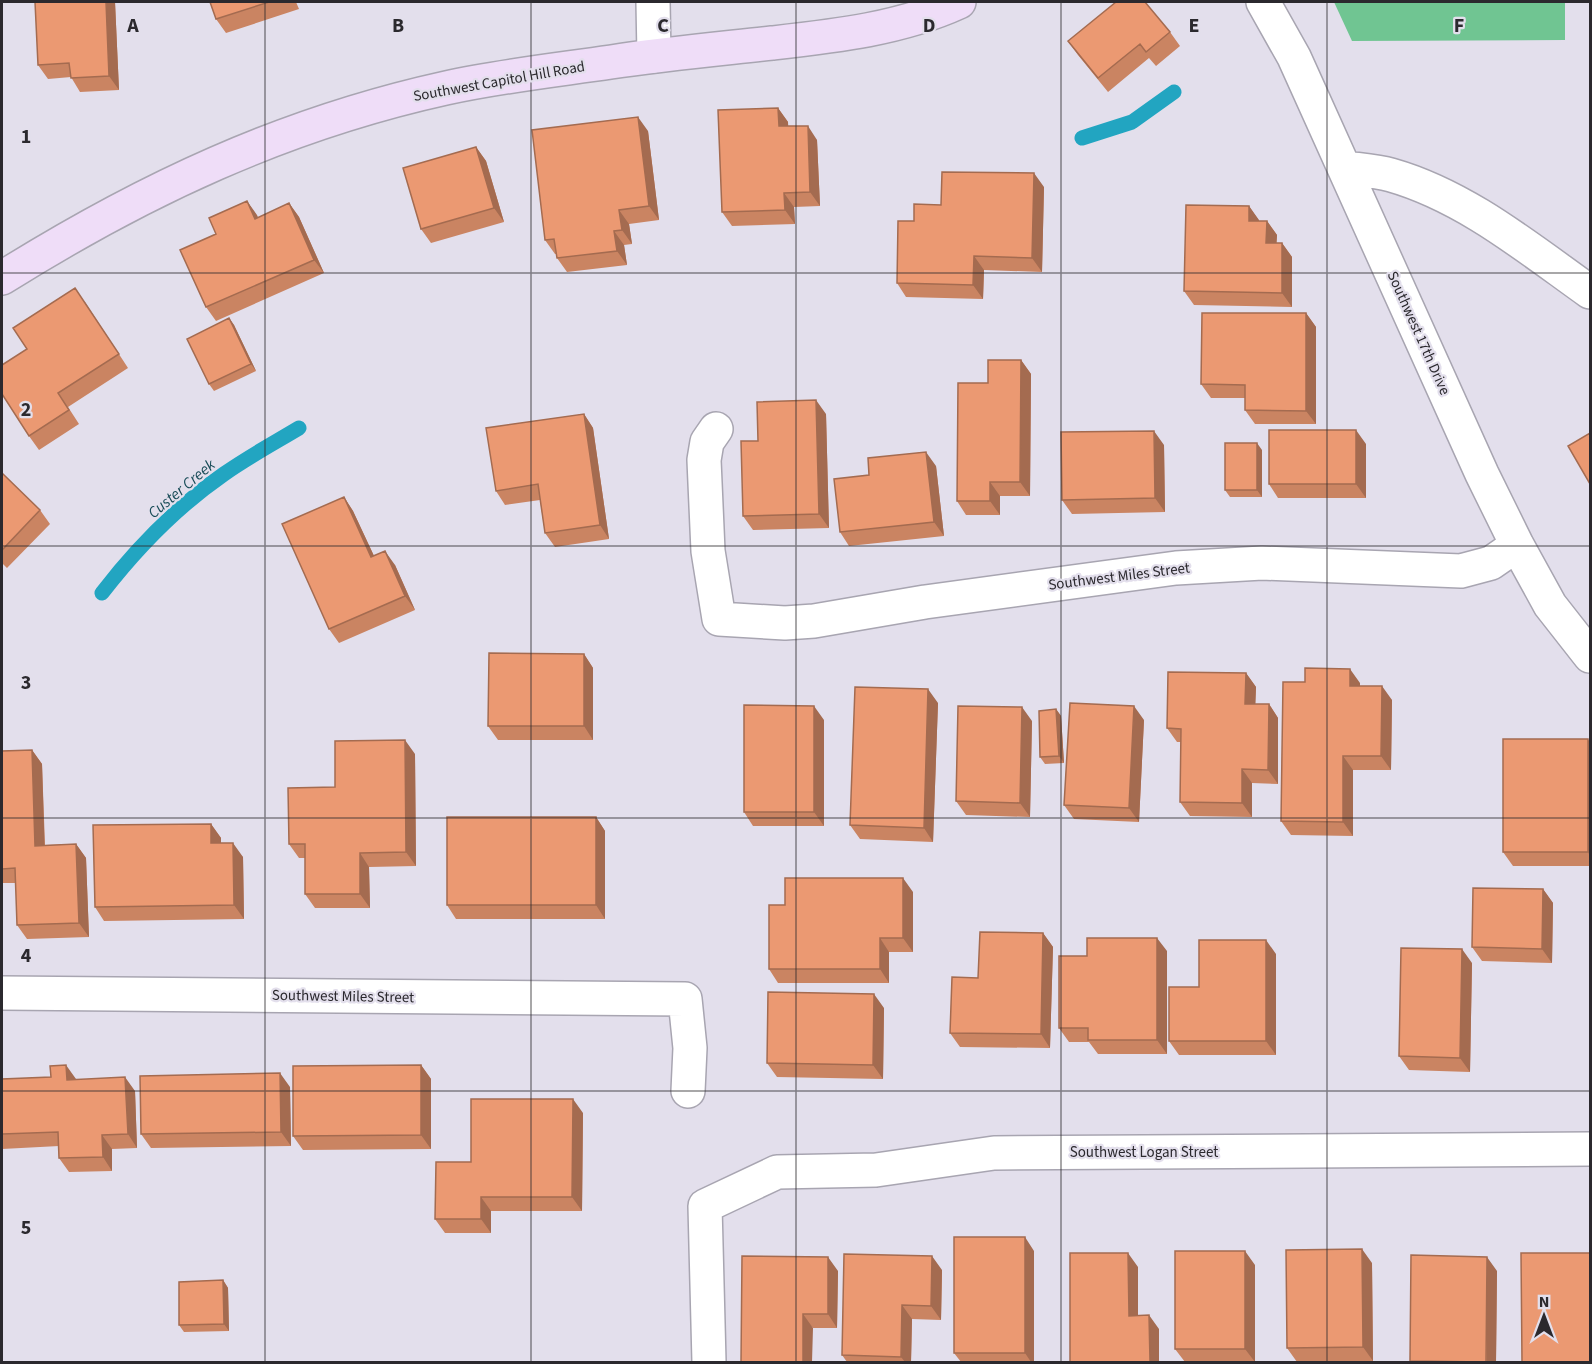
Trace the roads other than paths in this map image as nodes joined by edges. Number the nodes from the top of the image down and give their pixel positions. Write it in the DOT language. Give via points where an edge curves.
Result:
graph roads {
  1 [pos="653,2"];
  2 [pos="959,2"];
  3 [pos="1263,2"];
  4 [pos="654,56"];
  5 [pos="1345,168"];
  6 [pos="2,278"];
  7 [pos="1590,292"];
  8 [pos="716,429"];
  9 [pos="1517,546"];
  10 [pos="1590,657"];
  11 [pos="2,993"];
  12 [pos="688,1091"];
  13 [pos="1590,1149"];
  14 [pos="709,1362"];
  1 -- 4 [label="street"];
  2 -- 4 [label="street, Southwest Capitol Hill Road" via="908,20 849,34"];
  3 -- 5 [label="street, Southwest 17th Drive" via="1294,57"];
  4 -- 6 [label="street, Southwest Capitol Hill Road" via="447,88 283,135 168,184"];
  5 -- 7 [label="street" via="1390,174 1440,194 1493,223"];
  5 -- 9 [label="street, Southwest 17th Drive"];
  8 -- 9 [label="street, Southwest Miles Street" via="707,442 704,460 708,551 718,619 814,621 925,602 1214,565 1262,562 1461,571 1491,562"];
  9 -- 10 [label="street, Southwest 17th Drive" via="1550,605"];
  11 -- 12 [label="street, Southwest Miles Street" via="685,999 690,1048"];
  13 -- 14 [label="street, Southwest Logan Street" via="994,1153 893,1168 777,1172 705,1206"];
}
